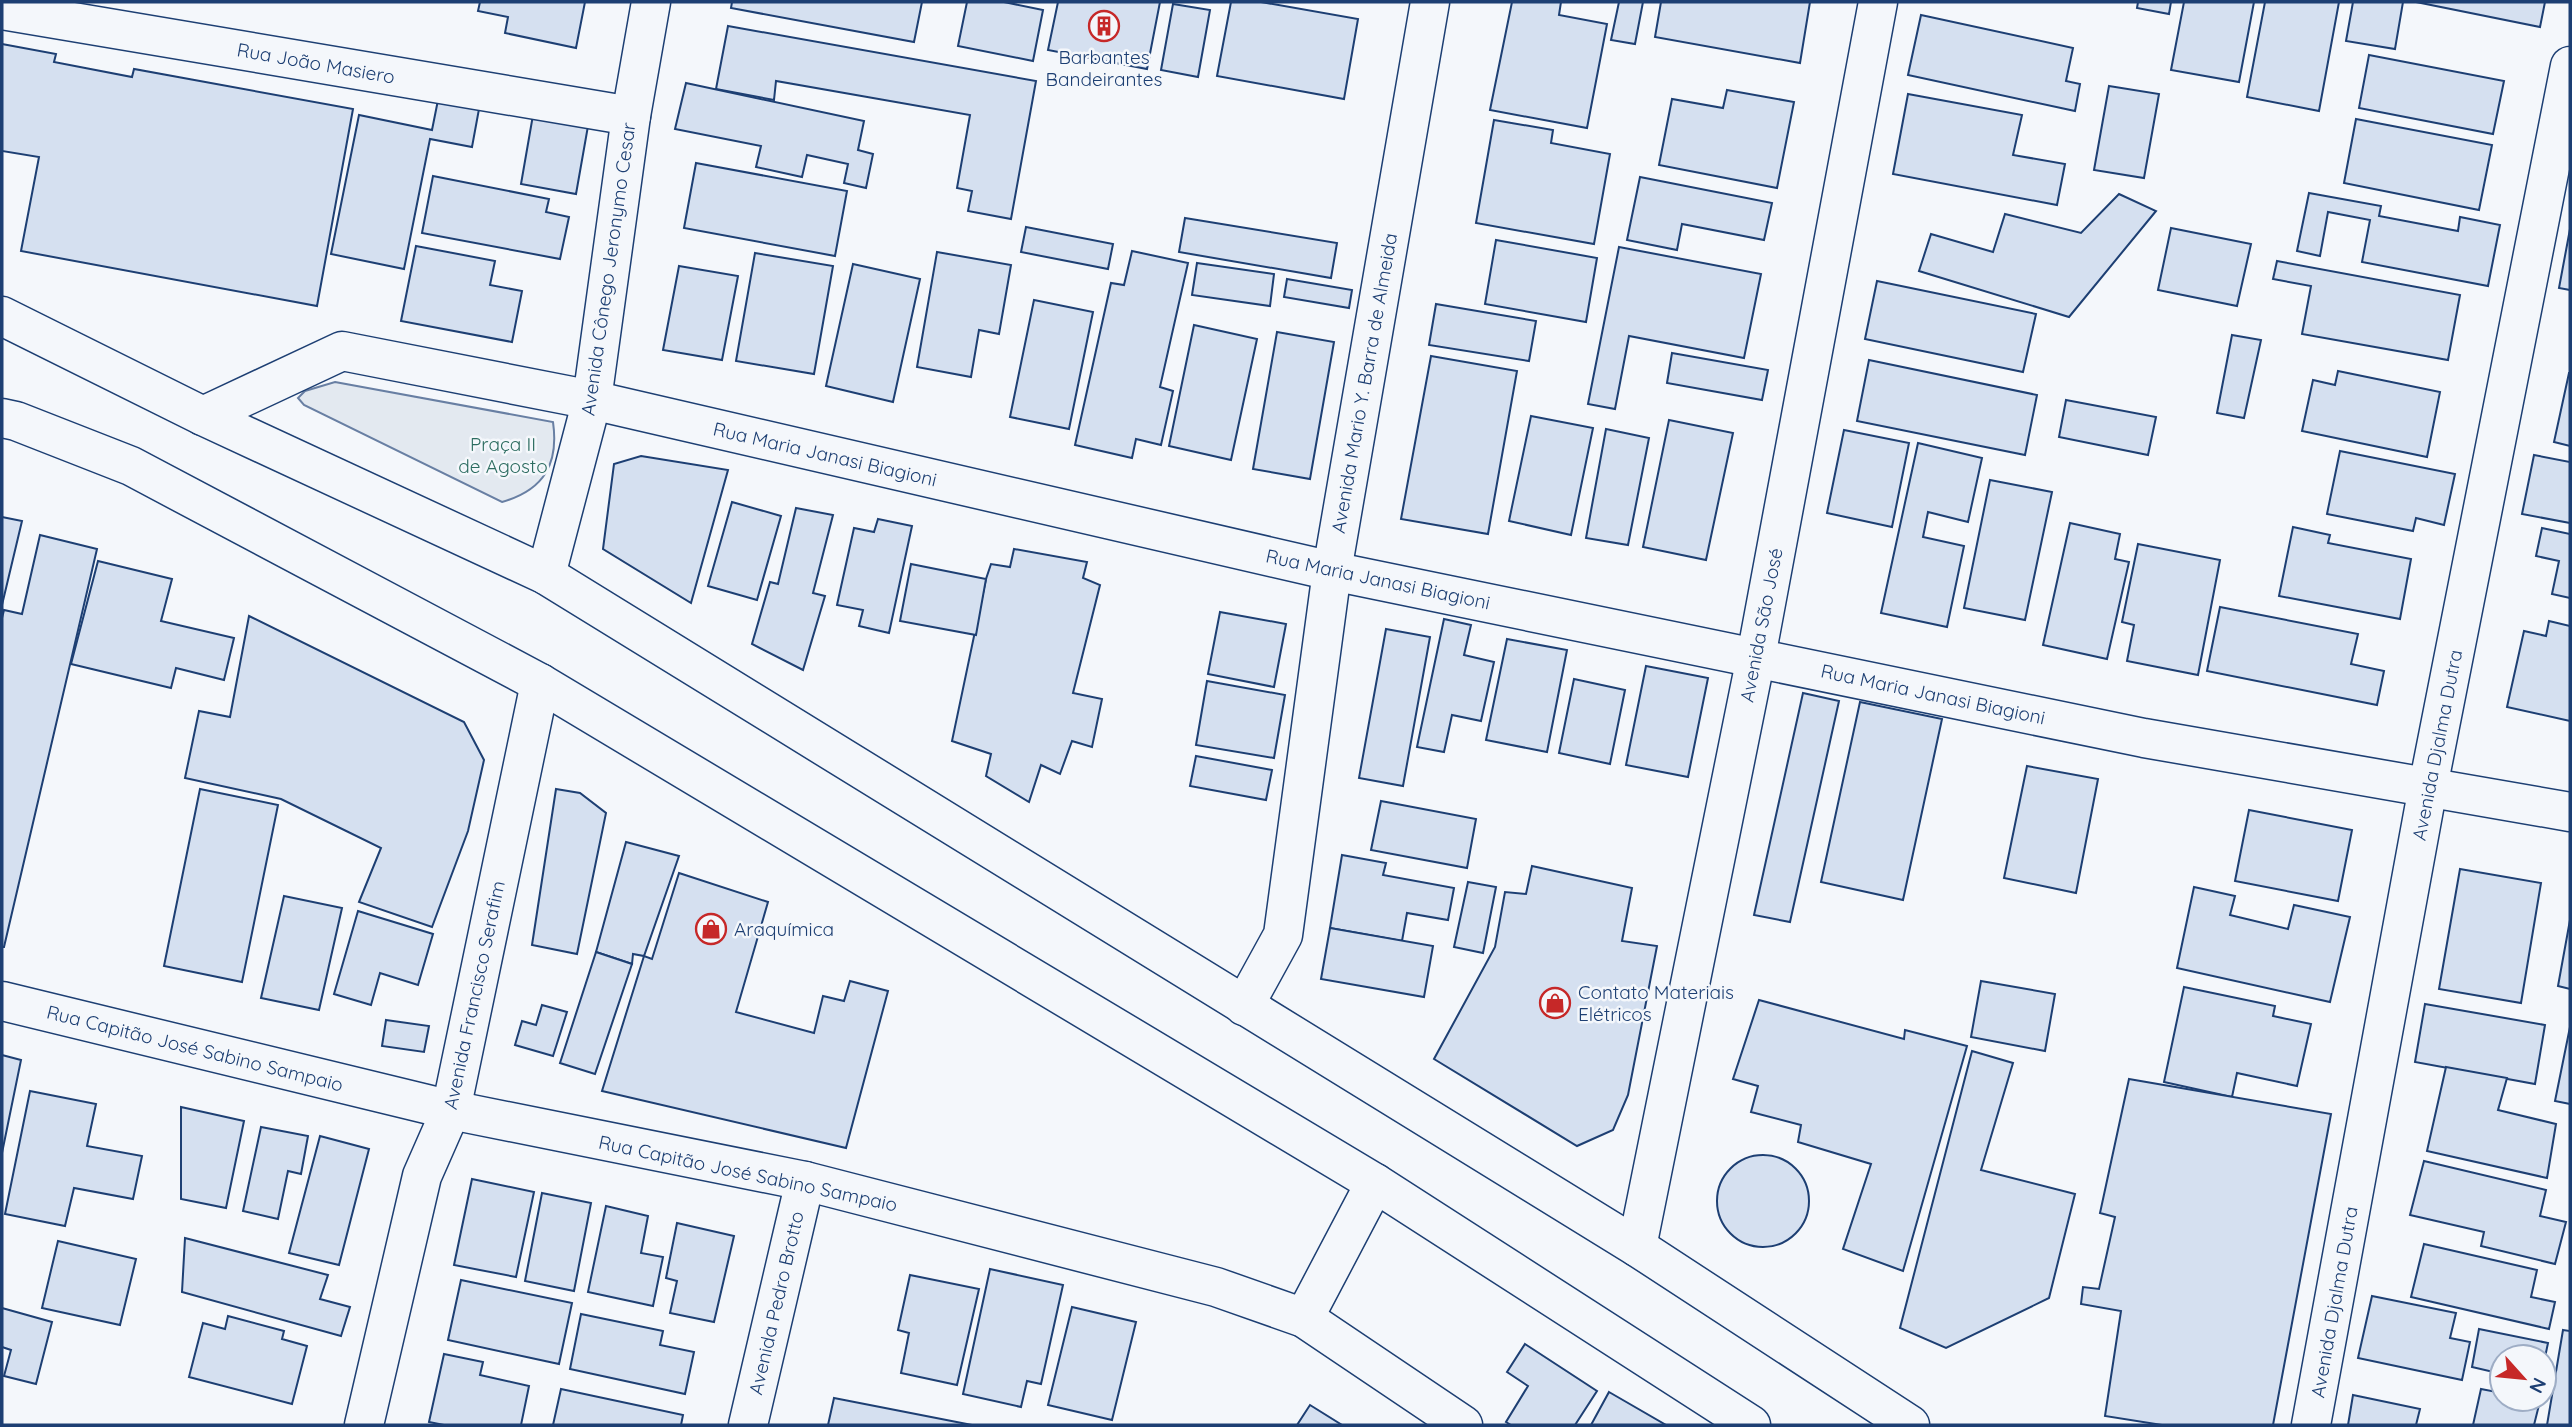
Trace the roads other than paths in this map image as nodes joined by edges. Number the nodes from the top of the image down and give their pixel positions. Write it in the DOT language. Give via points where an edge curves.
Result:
graph roads {
  1 [pos="650,2"];
  2 [pos="1430,2"];
  3 [pos="1878,2"];
  4 [pos="2,10"];
  5 [pos="2570,66"];
  6 [pos="631,116"];
  7 [pos="2,316"];
  8 [pos="592,400"];
  9 [pos="203,416"];
  10 [pos="2,418"];
  11 [pos="1332,571"];
  12 [pos="546,575"];
  13 [pos="1756,657"];
  14 [pos="540,683"];
  15 [pos="2428,787"];
  16 [pos="2570,812"];
  17 [pos="2,1001"];
  18 [pos="1244,1006"];
  19 [pos="451,1110"];
  20 [pos="805,1181"];
  21 [pos="1375,1183"];
  22 [pos="1637,1247"];
  23 [pos="1304,1318"];
  24 [pos="364,1425"];
  25 [pos="748,1425"];
  26 [pos="1463,1425"];
  27 [pos="1751,1425"];
  28 [pos="1910,1425"];
  29 [pos="2311,1425"];
  1 -- 6 [label="street, Avenida Cônego Jeronymo Cesar"];
  2 -- 11 [label="street, Avenida Mario Y. Barra de Almeida"];
  3 -- 13 [label="street, Avenida São José"];
  4 -- 6 [label="street, Rua João Masiero"];
  5 -- 15 [label="street, Avenida Djalma Dutra"];
  6 -- 8 [label="street, Avenida Cônego Jeronymo Cesar"];
  7 -- 9 [label="street"];
  8 -- 9 [label="street, Rua Maria Janasi Biagioni" via="342,351"];
  8 -- 11 [label="street, Rua Maria Janasi Biagioni"];
  8 -- 12 [label="street, Avenida Cônego Jeronymo Cesar"];
  9 -- 12 [label="street"];
  10 -- 14 [label="street" via="131,466"];
  11 -- 13 [label="street, Rua Maria Janasi Biagioni"];
  11 -- 18 [label="street, Avenida Mario Y. Barra de Almeida" via="1283,935"];
  12 -- 18 [label="street"];
  13 -- 15 [label="street, Rua Maria Janasi Biagioni" via="2144,738"];
  13 -- 22 [label="street, Avenida São José"];
  14 -- 19 [label="street, Avenida Francisco Serafim"];
  14 -- 21 [label="street"];
  15 -- 16 [label="street, Rua Maria Janasi Biagioni"];
  15 -- 29 [label="street, Avenida Djalma Dutra"];
  17 -- 19 [label="street, Rua Capitão José Sabino Sampaio"];
  18 -- 22 [label="street"];
  19 -- 20 [label="street, Rua Capitão José Sabino Sampaio"];
  19 -- 24 [label="street, Avenida Francisco Serafim" via="422,1175"];
  20 -- 23 [label="street, Rua Capitão José Sabino Sampaio" via="1216,1287"];
  20 -- 25 [label="street, Avenida Pedro Brotto"];
  21 -- 23 [label="street"];
  21 -- 27 [label="street"];
  22 -- 28 [label="street"];
  23 -- 26 [label="street, Rua Capitão José Sabino Sampaio"];
}
